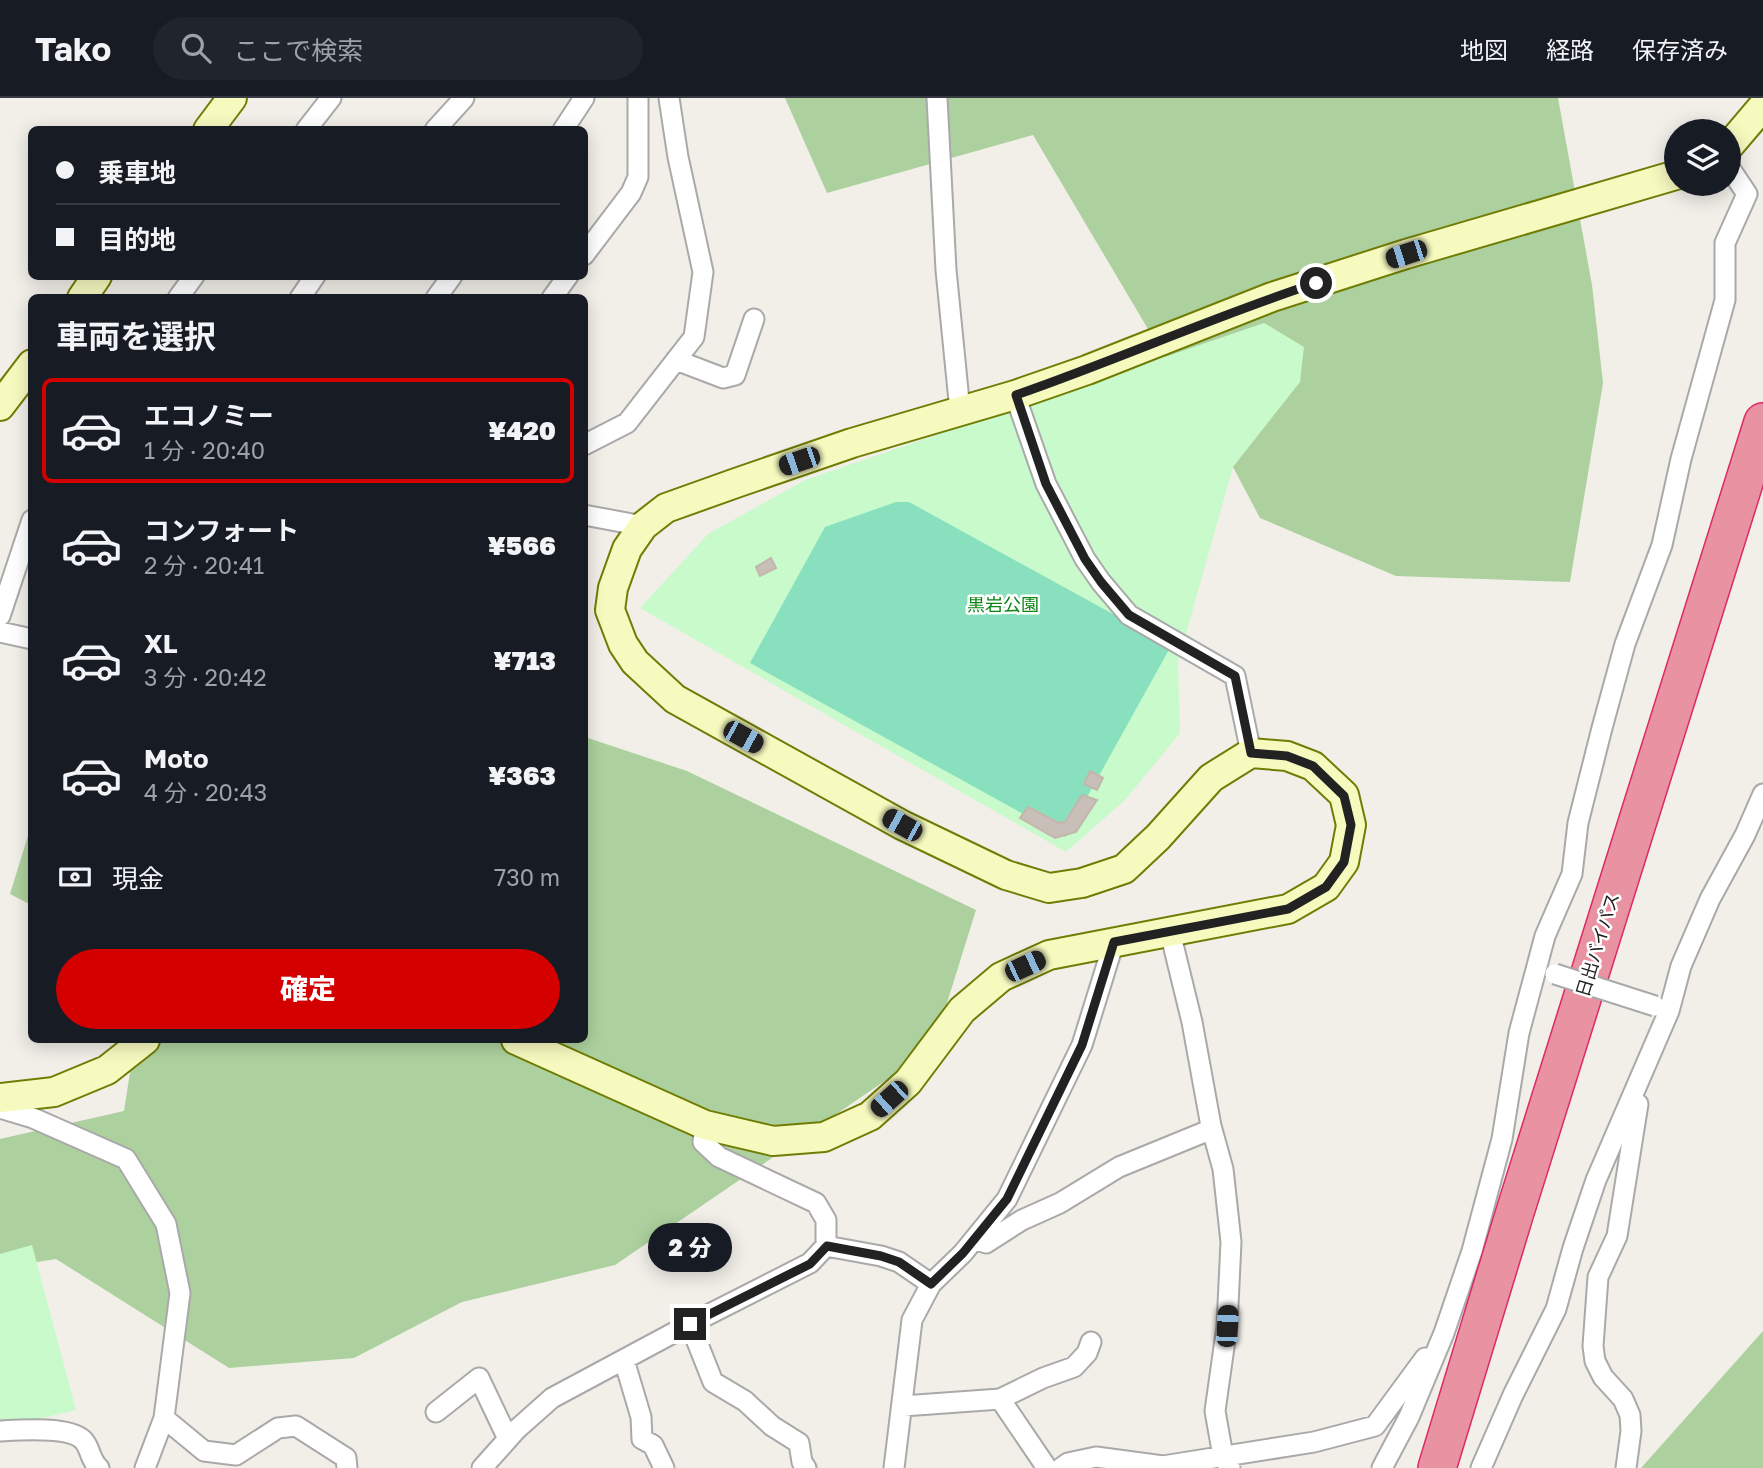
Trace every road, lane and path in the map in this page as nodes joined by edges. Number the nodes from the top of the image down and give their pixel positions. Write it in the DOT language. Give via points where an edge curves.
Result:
graph roads {
  1 [pos="232,98"];
  2 [pos="331,98"];
  3 [pos="584,98"];
  4 [pos="638,98"];
  5 [pos="669,98"];
  6 [pos="937,98"];
  7 [pos="455,101"];
  8 [pos="1763,106"];
  9 [pos="211,126"];
  10 [pos="309,126"];
  11 [pos="438,126"];
  12 [pos="566,126"];
  13 [pos="1741,132"];
  14 [pos="1664,179"];
  15 [pos="1741,186"];
  16 [pos="588,250"];
  17 [pos="754,319"];
  18 [pos="676,360"];
  19 [pos="28,369"];
  20 [pos="1016,395"];
  21 [pos="0,406"];
  22 [pos="960,411"];
  23 [pos="1763,422"];
  24 [pos="588,443"];
  25 [pos="588,516"];
  26 [pos="643,526"];
  27 [pos="28,532"];
  28 [pos="0,616"];
  29 [pos="0,632"];
  30 [pos="28,638"];
  31 [pos="1251,753"];
  32 [pos="1763,794"];
  33 [pos="1170,932"];
  34 [pos="1114,942"];
  35 [pos="1546,971"];
  36 [pos="1662,1009"];
  37 [pos="141,1043"];
  38 [pos="523,1043"];
  39 [pos="1641,1079"];
  40 [pos="0,1098"];
  41 [pos="0,1108"];
  42 [pos="705,1125"];
  43 [pos="1212,1129"];
  44 [pos="975,1239"];
  45 [pos="827,1246"];
  46 [pos="931,1284"];
  47 [pos="690,1324"];
  48 [pos="1444,1333"];
  49 [pos="1091,1342"];
  50 [pos="624,1360"];
  51 [pos="1000,1399"];
  52 [pos="903,1406"];
  53 [pos="436,1412"];
  54 [pos="164,1418"];
  55 [pos="0,1431"];
  56 [pos="508,1439"];
  57 [pos="1227,1462"];
  58 [pos="153,1464"];
  59 [pos="99,1468"];
  60 [pos="347,1468"];
  61 [pos="482,1468"];
  62 [pos="664,1468"];
  63 [pos="806,1468"];
  64 [pos="894,1468"];
  65 [pos="1047,1468"];
  66 [pos="1061,1468"];
  67 [pos="1382,1468"];
  68 [pos="1437,1468"];
  69 [pos="1481,1468"];
  70 [pos="1626,1468"];
  1 -- 9 [label="street"];
  2 -- 10 [label="street"];
  3 -- 12 [label="street"];
  4 -- 16 [label="street" via="638,177"];
  5 -- 18 [label="street" via="702,272 694,337"];
  6 -- 22 [label="street" via="946,270"];
  7 -- 11 [label="street"];
  8 -- 13 [label="street"];
  14 -- 20 [label="street" via="1284,293"];
  15 -- 35 [label="street" via="1746,194 1726,243 1725,300 1662,545 1625,644 1602,728 1578,823 1572,874 1545,936"];
  17 -- 18 [label="street" via="735,375 723,378"];
  18 -- 24 [label="street" via="627,423"];
  19 -- 21 [label="street"];
  20 -- 22 [label="street"];
  20 -- 31 [label="street" via="1046,484 1085,559 1129,615 1235,676"];
  22 -- 26 [label="street" via="666,508"];
  23 -- 68 [label="highway, 日出バイパス"];
  25 -- 26 [label="street"];
  26 -- 31 [label="street" via="627,549 610,610 635,662 675,699 902,825 1006,875 1049,888 1124,869 1211,778"];
  27 -- 28 [label="street"];
  29 -- 30 [label="street"];
  31 -- 33 [label="street" via="1287,756 1313,766 1344,796 1351,825 1344,862 1326,887 1288,909"];
  32 -- 36 [label="street"];
  33 -- 34 [label="street"];
  33 -- 43 [label="street"];
  34 -- 42 [label="street" via="1049,955 1001,977 962,1010 908,1082 870,1116 824,1137 773,1141"];
  34 -- 44 [label="street" via="1082,1045 1007,1199"];
  35 -- 36 [label="street, bridge"];
  35 -- 48 [label="street" via="1519,1033 1502,1139"];
  36 -- 39 [label="street"];
  37 -- 40 [label="street" via="107,1070 54,1092"];
  38 -- 42 [label="street"];
  39 -- 69 [label="street" via="1596,1180 1556,1308"];
  39 -- 70 [label="street" via="1616,1236 1598,1277 1592,1346 1603,1377 1623,1399 1630,1415"];
  41 -- 54 [label="street" via="126,1158 166,1224 180,1293"];
  42 -- 45 [label="street" via="703,1142 719,1157 816,1203 826,1220"];
  43 -- 44 [label="street" via="1119,1167 986,1243"];
  43 -- 57 [label="street" via="1223,1169 1231,1242 1227,1326 1215,1411"];
  44 -- 46 [label="street"];
  45 -- 46 [label="street" via="899,1262"];
  45 -- 47 [label="street" via="810,1264"];
  46 -- 52 [label="street" via="912,1320"];
  47 -- 50 [label="street"];
  47 -- 63 [label="street" via="713,1381 799,1443"];
  48 -- 57 [label="street" via="1375,1426"];
  48 -- 67 [label="street" via="1409,1418"];
  49 -- 51 [label="street" via="1074,1367"];
  50 -- 56 [label="street" via="552,1398"];
  50 -- 62 [label="street" via="641,1417 642,1439 653,1445"];
  51 -- 52 [label="street"];
  51 -- 65 [label="street"];
  52 -- 64 [label="street"];
  53 -- 56 [label="street" via="479,1378"];
  54 -- 58 [label="street"];
  54 -- 60 [label="street" via="204,1451 236,1455 278,1428 296,1426 346,1458"];
  55 -- 59 [label="street" via="42,1428 78,1435"];
  56 -- 61 [label="street"];
  57 -- 66 [label="street" via="1163,1466 1096,1457"];
}
